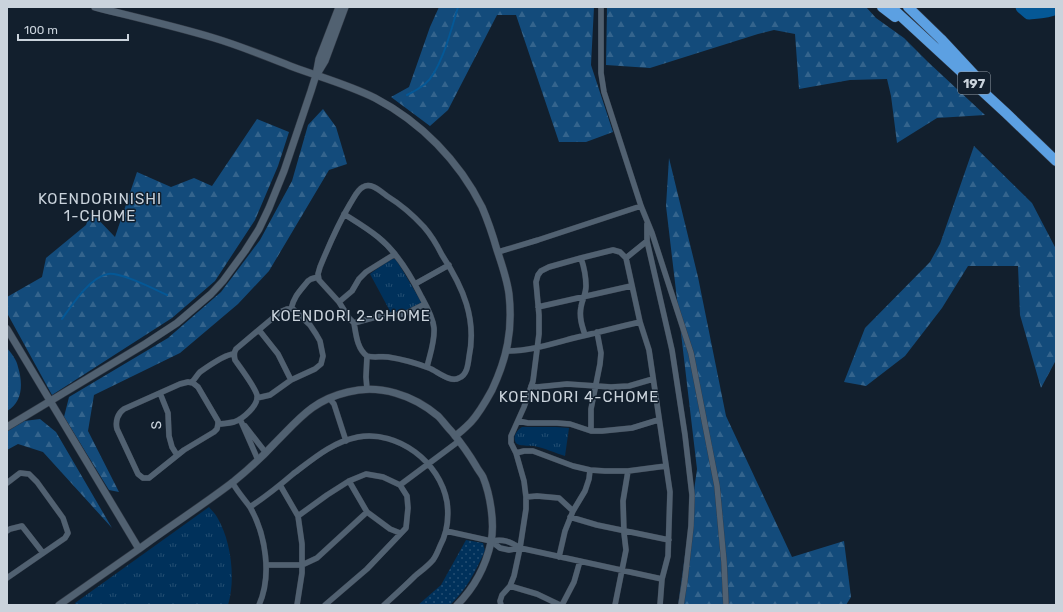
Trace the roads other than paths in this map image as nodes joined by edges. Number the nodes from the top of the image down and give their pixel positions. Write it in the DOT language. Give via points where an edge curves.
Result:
graph roads {
  1 [pos="94,7"];
  2 [pos="339,7"];
  3 [pos="345,7"];
  4 [pos="602,7"];
  5 [pos="882,7"];
  6 [pos="891,7"];
  7 [pos="908,7"];
  8 [pos="931,44"];
  9 [pos="316,75"];
  10 [pos="1056,155"];
  11 [pos="1056,161"];
  12 [pos="641,206"];
  13 [pos="344,214"];
  14 [pos="647,221"];
  15 [pos="647,241"];
  16 [pos="498,252"];
  17 [pos="395,254"];
  18 [pos="581,258"];
  19 [pos="626,258"];
  20 [pos="449,265"];
  21 [pos="318,277"];
  22 [pos="415,284"];
  23 [pos="632,286"];
  24 [pos="585,296"];
  25 [pos="339,302"];
  26 [pos="425,304"];
  27 [pos="538,307"];
  28 [pos="291,309"];
  29 [pos="640,322"];
  30 [pos="354,323"];
  31 [pos="7,329"];
  32 [pos="259,330"];
  33 [pos="597,332"];
  34 [pos="585,335"];
  35 [pos="537,348"];
  36 [pos="507,351"];
  37 [pos="234,354"];
  38 [pos="366,356"];
  39 [pos="427,367"];
  40 [pos="291,380"];
  41 [pos="653,380"];
  42 [pos="192,382"];
  43 [pos="531,386"];
  44 [pos="596,386"];
  45 [pos="367,389"];
  46 [pos="160,393"];
  47 [pos="257,398"];
  48 [pos="329,398"];
  49 [pos="50,401"];
  50 [pos="240,419"];
  51 [pos="658,420"];
  52 [pos="518,421"];
  53 [pos="218,424"];
  54 [pos="7,426"];
  55 [pos="591,431"];
  56 [pos="457,439"];
  57 [pos="346,441"];
  58 [pos="266,453"];
  59 [pos="516,453"];
  60 [pos="177,455"];
  61 [pos="258,460"];
  62 [pos="428,464"];
  63 [pos="666,466"];
  64 [pos="590,470"];
  65 [pos="628,471"];
  66 [pos="349,481"];
  67 [pos="232,482"];
  68 [pos="7,483"];
  69 [pos="280,485"];
  70 [pos="400,485"];
  71 [pos="526,497"];
  72 [pos="250,507"];
  73 [pos="573,510"];
  74 [pos="368,512"];
  75 [pos="298,516"];
  76 [pos="570,517"];
  77 [pos="624,530"];
  78 [pos="7,531"];
  79 [pos="446,532"];
  80 [pos="400,533"];
  81 [pos="669,540"];
  82 [pos="491,542"];
  83 [pos="520,548"];
  84 [pos="139,549"];
  85 [pos="43,553"];
  86 [pos="560,557"];
  87 [pos="580,561"];
  88 [pos="266,565"];
  89 [pos="302,565"];
  90 [pos="622,570"];
  91 [pos="7,578"];
  92 [pos="662,579"];
  93 [pos="510,586"];
  94 [pos="59,605"];
  95 [pos="259,605"];
  96 [pos="297,605"];
  97 [pos="325,605"];
  98 [pos="384,605"];
  99 [pos="457,605"];
  100 [pos="501,605"];
  101 [pos="561,605"];
  102 [pos="615,605"];
  103 [pos="660,605"];
  104 [pos="681,605"];
  105 [pos="726,605"];
  1 -- 9 [label="street" via="214,38"];
  2 -- 9 [label="street" via="319,59"];
  3 -- 9 [label="street" via="325,61"];
  4 -- 12 [label="street" via="601,73 604,92"];
  5 -- 8 [label="highway"];
  6 -- 8 [label="highway, 197"];
  7 -- 10 [label="highway, 197" via="1000,102"];
  8 -- 11 [label="highway, 197"];
  9 -- 16 [label="street" via="375,98 404,116 430,138 454,163 472,190 487,219"];
  9 -- 49 [label="street" via="270,208 252,241 232,269 211,294 177,323"];
  12 -- 14 [label="street"];
  12 -- 16 [label="street"];
  13 -- 17 [label="street" via="377,236"];
  13 -- 20 [label="street" via="360,188 374,187 407,210 424,227"];
  13 -- 21 [label="street"];
  14 -- 15 [label="street"];
  14 -- 105 [label="street" via="691,353 717,486"];
  15 -- 19 [label="street"];
  15 -- 104 [label="street" via="672,350 692,495 691,526"];
  16 -- 36 [label="street" via="510,302"];
  17 -- 22 [label="street"];
  17 -- 25 [label="street" via="366,272 352,291"];
  18 -- 19 [label="street" via="613,250"];
  18 -- 24 [label="street" via="586,276"];
  18 -- 27 [label="street" via="541,271 536,282"];
  19 -- 23 [label="street"];
  20 -- 22 [label="street"];
  20 -- 39 [label="street" via="465,298 469,316 469,358 464,374 459,379 450,378"];
  21 -- 25 [label="street"];
  21 -- 28 [label="street" via="308,281 296,296"];
  22 -- 26 [label="street"];
  23 -- 24 [label="street"];
  23 -- 29 [label="street"];
  24 -- 27 [label="street"];
  24 -- 34 [label="street" via="581,321"];
  25 -- 30 [label="street"];
  26 -- 30 [label="street" via="403,314"];
  26 -- 39 [label="street" via="434,326 434,338"];
  27 -- 35 [label="street"];
  28 -- 32 [label="street" via="280,312"];
  28 -- 40 [label="street" via="305,320 316,334 323,356 318,367"];
  29 -- 33 [label="street"];
  29 -- 41 [label="street" via="649,350"];
  30 -- 38 [label="street" via="360,348"];
  31 -- 49 [label="street"];
  32 -- 37 [label="street" via="238,346"];
  32 -- 40 [label="street" via="278,354"];
  33 -- 34 [label="street"];
  33 -- 44 [label="street" via="601,353"];
  34 -- 35 [label="street"];
  35 -- 36 [label="street"];
  35 -- 43 [label="street"];
  36 -- 56 [label="street" via="500,372 482,408"];
  37 -- 42 [label="street" via="225,356 200,372"];
  37 -- 47 [label="street"];
  38 -- 39 [label="street" via="387,357"];
  38 -- 45 [label="street"];
  40 -- 47 [label="street" via="270,395"];
  41 -- 44 [label="street" via="629,386"];
  41 -- 51 [label="street"];
  42 -- 46 [label="street"];
  42 -- 53 [label="street" via="198,387"];
  43 -- 44 [label="street"];
  43 -- 52 [label="street"];
  44 -- 55 [label="street" via="591,409"];
  45 -- 48 [label="street"];
  45 -- 56 [label="street" via="398,393 420,404 439,417"];
  46 -- 60 [label="street, S" via="168,413 170,441"];
  46 -- 60 [label="street" via="122,410 117,418 117,429 138,474 143,478 152,476"];
  47 -- 50 [label="street" via="250,411"];
  48 -- 57 [label="street" via="334,404"];
  48 -- 58 [label="street" via="303,415"];
  49 -- 54 [label="street"];
  49 -- 84 [label="street"];
  50 -- 53 [label="street"];
  50 -- 58 [label="street"];
  50 -- 61 [label="street"];
  51 -- 55 [label="street" via="632,428"];
  51 -- 63 [label="street"];
  52 -- 55 [label="street" via="570,424"];
  52 -- 59 [label="street" via="511,436 511,444"];
  53 -- 60 [label="street" via="214,432"];
  56 -- 62 [label="street"];
  56 -- 82 [label="street" via="485,484 492,522"];
  57 -- 62 [label="street" via="373,436 400,442 416,452"];
  57 -- 69 [label="street" via="335,444 319,454"];
  58 -- 61 [label="street"];
  59 -- 64 [label="street" via="533,451"];
  59 -- 71 [label="street"];
  61 -- 67 [label="street"];
  62 -- 70 [label="street"];
  62 -- 79 [label="street" via="438,478 447,502"];
  63 -- 65 [label="street"];
  63 -- 81 [label="street" via="670,492"];
  64 -- 65 [label="street"];
  64 -- 73 [label="street" via="585,491"];
  65 -- 77 [label="street" via="623,501"];
  66 -- 70 [label="street" via="366,474 383,476"];
  66 -- 74 [label="street"];
  66 -- 75 [label="street"];
  67 -- 72 [label="street"];
  67 -- 84 [label="street"];
  68 -- 85 [label="street" via="20,473 29,474 63,518 68,533 65,538"];
  69 -- 72 [label="street"];
  69 -- 75 [label="street"];
  70 -- 80 [label="street" via="407,496 408,508 406,528"];
  71 -- 73 [label="street" via="558,498"];
  71 -- 83 [label="street"];
  72 -- 88 [label="street" via="261,534"];
  73 -- 76 [label="street"];
  74 -- 80 [label="street" via="390,529"];
  74 -- 89 [label="street" via="317,558"];
  75 -- 89 [label="street"];
  76 -- 77 [label="street"];
  76 -- 86 [label="street"];
  77 -- 81 [label="street"];
  77 -- 90 [label="street" via="626,550"];
  78 -- 85 [label="street" via="22,526"];
  79 -- 82 [label="street"];
  79 -- 98 [label="street" via="434,559"];
  80 -- 97 [label="street" via="367,569"];
  81 -- 92 [label="street"];
  82 -- 83 [label="street" via="511,542"];
  82 -- 99 [label="street" via="484,566 473,586"];
  83 -- 86 [label="street"];
  83 -- 93 [label="street"];
  84 -- 94 [label="street"];
  85 -- 91 [label="street"];
  86 -- 87 [label="street"];
  87 -- 90 [label="street"];
  87 -- 101 [label="street" via="574,582"];
  88 -- 89 [label="street"];
  88 -- 95 [label="street" via="266,579"];
  89 -- 96 [label="street"];
  90 -- 92 [label="street"];
  90 -- 102 [label="street"];
  92 -- 103 [label="street"];
  93 -- 100 [label="street" via="502,595"];
  93 -- 101 [label="street"];
}
